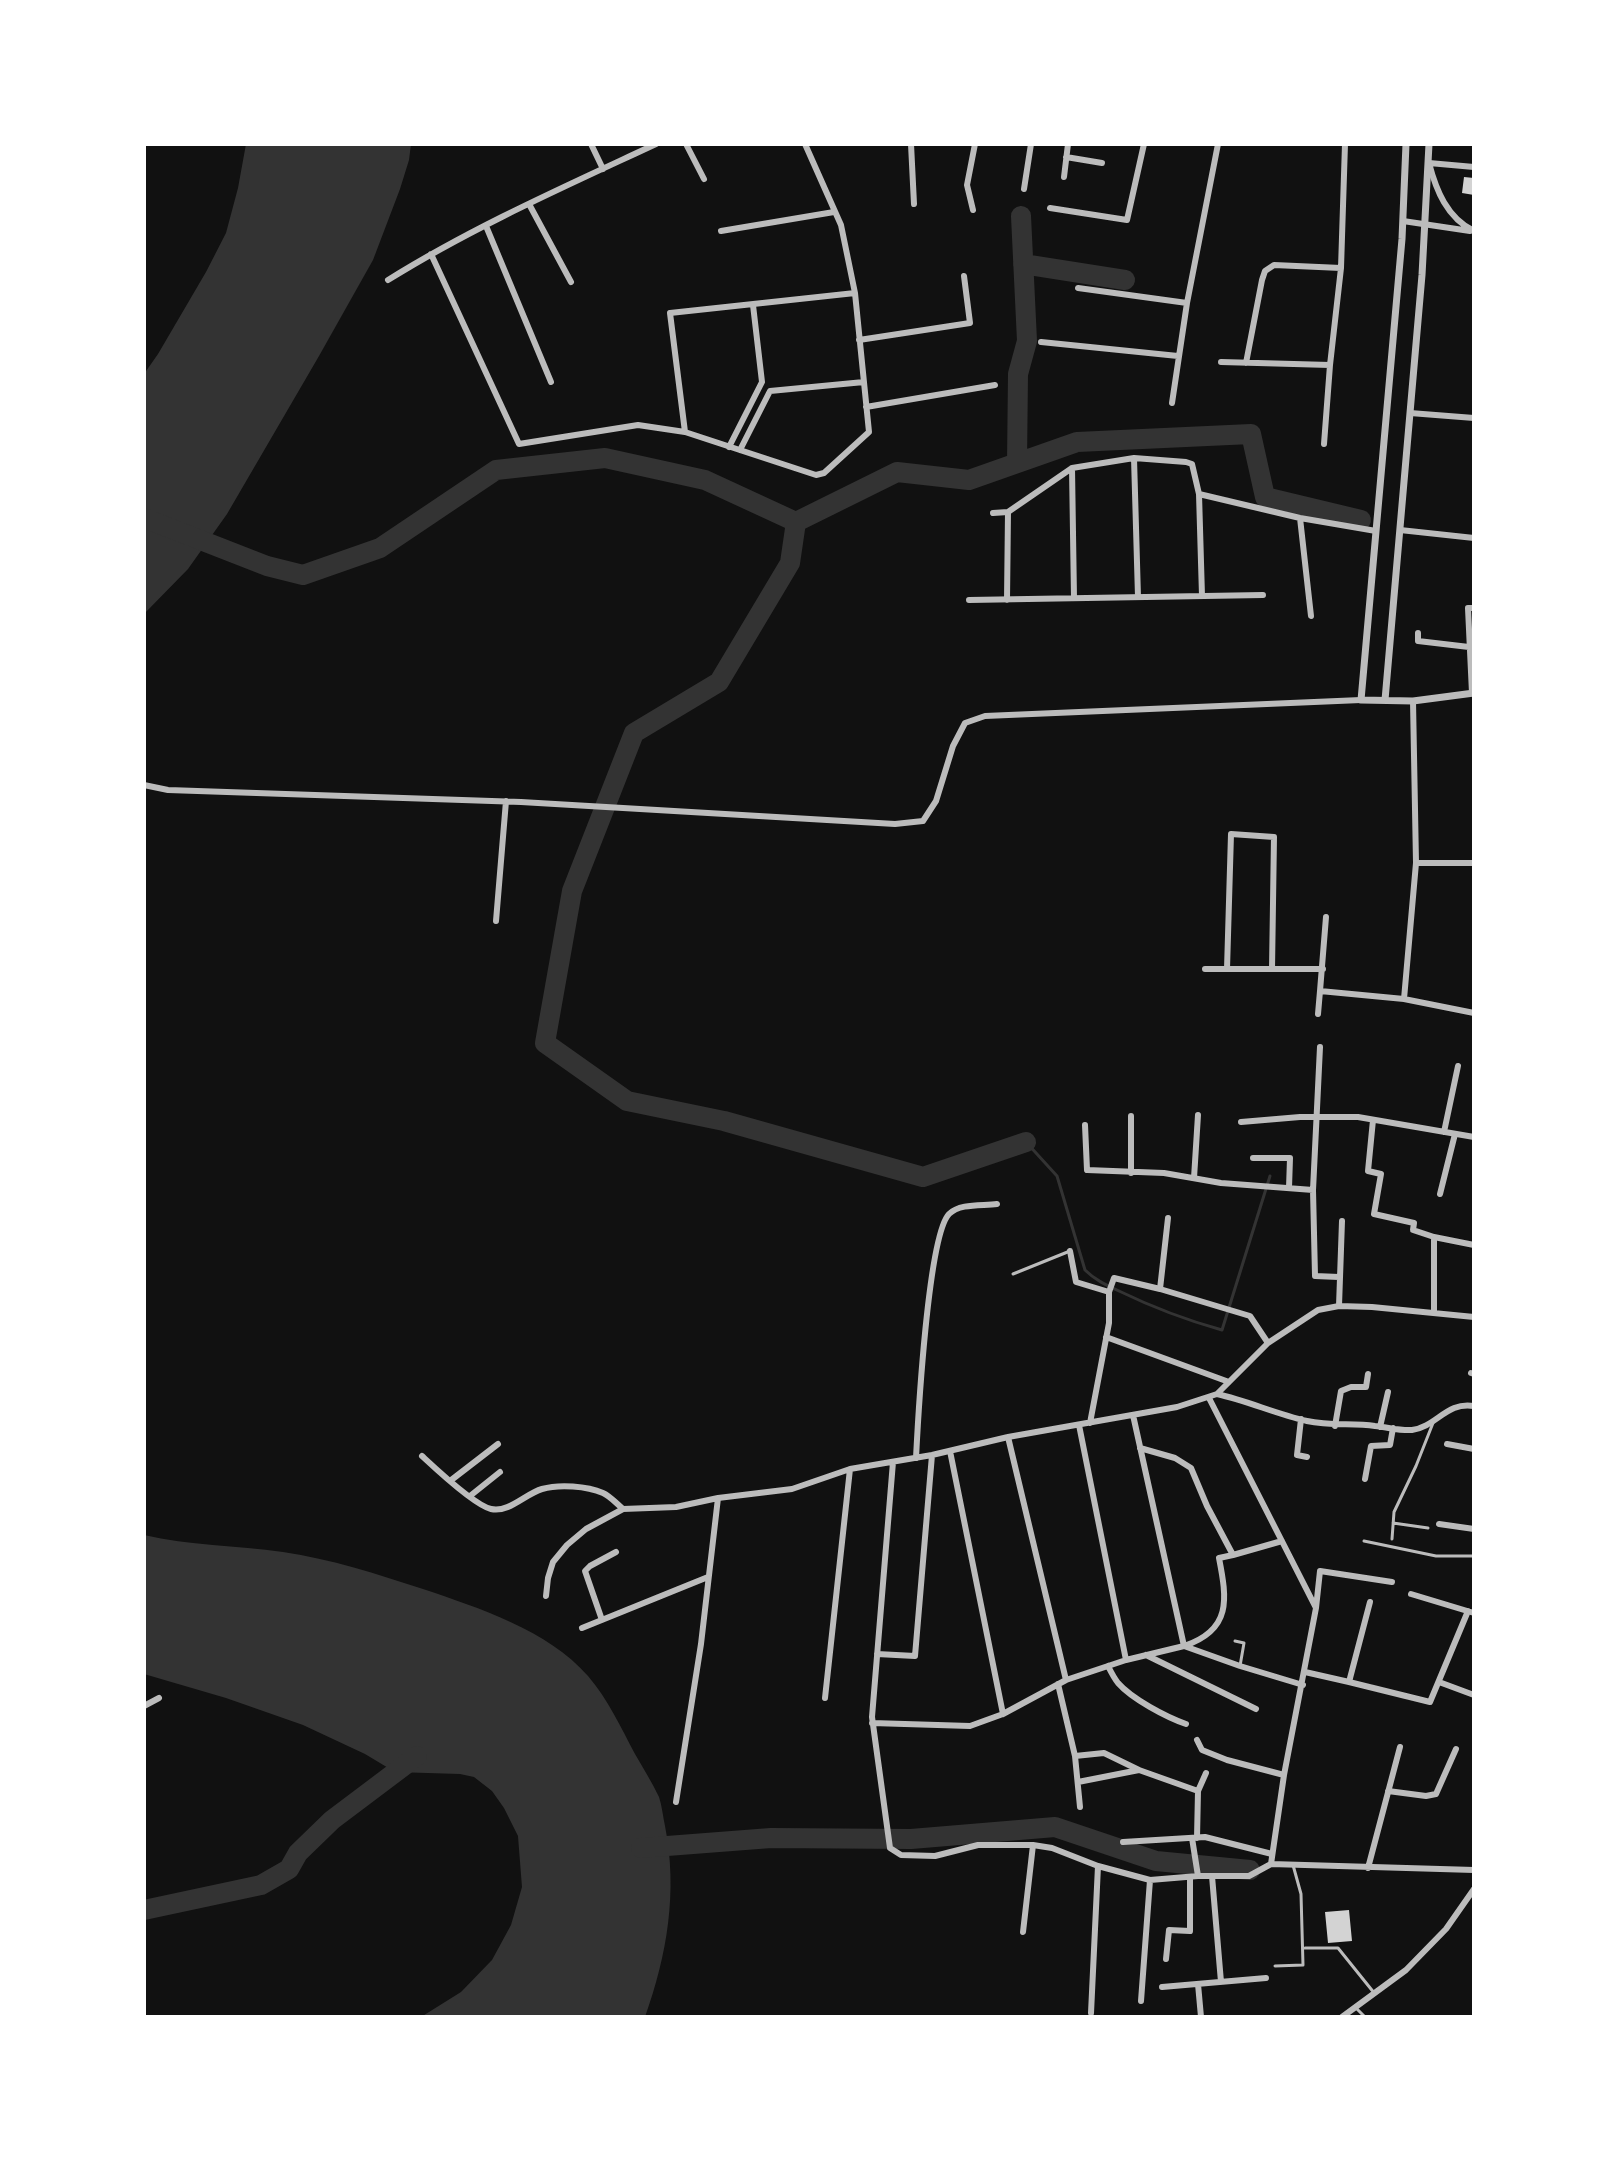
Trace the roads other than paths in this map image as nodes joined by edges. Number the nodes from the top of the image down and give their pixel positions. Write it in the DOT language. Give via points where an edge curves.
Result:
graph roads {
  1 [pos="591,144"];
  2 [pos="656,144"];
  3 [pos="686,144"];
  4 [pos="805,144"];
  5 [pos="911,144"];
  6 [pos="975,144"];
  7 [pos="1031,144"];
  8 [pos="1068,144"];
  9 [pos="1144,144"];
  10 [pos="1218,144"];
  11 [pos="1345,144"];
  12 [pos="1406,144"];
  13 [pos="1429,144"];
  14 [pos="1066,157"];
  15 [pos="1102,163"];
  16 [pos="1429,163"];
  17 [pos="1474,167"];
  18 [pos="603,169"];
  19 [pos="1064,177"];
  20 [pos="704,179"];
  21 [pos="1024,189"];
  22 [pos="529,204"];
  23 [pos="914,204"];
  24 [pos="1050,208"];
  25 [pos="973,210"];
  26 [pos="834,212"];
  27 [pos="1403,221"];
  28 [pos="1426,224"];
  29 [pos="486,226"];
  30 [pos="721,231"];
  31 [pos="1474,231"];
  32 [pos="431,254"];
  33 [pos="1341,268"];
  34 [pos="964,276"];
  35 [pos="388,280"];
  36 [pos="571,282"];
  37 [pos="1078,288"];
  38 [pos="855,293"];
  39 [pos="1187,303"];
  40 [pos="753,305"];
  41 [pos="859,340"];
  42 [pos="1041,342"];
  43 [pos="1178,356"];
  44 [pos="1221,362"];
  45 [pos="1246,363"];
  46 [pos="1330,365"];
  47 [pos="551,382"];
  48 [pos="762,382"];
  49 [pos="864,382"];
  50 [pos="995,385"];
  51 [pos="770,391"];
  52 [pos="1172,403"];
  53 [pos="866,407"];
  54 [pos="1410,413"];
  55 [pos="1474,418"];
  56 [pos="685,432"];
  57 [pos="1324,444"];
  58 [pos="729,447"];
  59 [pos="740,450"];
  60 [pos="1134,458"];
  61 [pos="1072,468"];
  62 [pos="1199,494"];
  63 [pos="1008,512"];
  64 [pos="993,513"];
  65 [pos="1300,518"];
  66 [pos="1400,530"];
  67 [pos="1376,531"];
  68 [pos="1474,538"];
  69 [pos="1263,595"];
  70 [pos="1202,596"];
  71 [pos="1138,597"];
  72 [pos="1074,598"];
  73 [pos="969,600"];
  74 [pos="1007,600"];
  75 [pos="1474,608"];
  76 [pos="1311,616"];
  77 [pos="1418,633"];
  78 [pos="1469,647"];
  79 [pos="1473,693"];
  80 [pos="1361,700"];
  81 [pos="1385,700"];
  82 [pos="1413,701"];
  83 [pos="144,785"];
  84 [pos="506,801"];
  85 [pos="1416,863"];
  86 [pos="1474,863"];
  87 [pos="1326,917"];
  88 [pos="496,921"];
  89 [pos="1205,969"];
  90 [pos="1227,969"];
  91 [pos="1272,969"];
  92 [pos="1323,969"];
  93 [pos="1320,991"];
  94 [pos="1404,999"];
  95 [pos="1474,1013"];
  96 [pos="1318,1014"];
  97 [pos="1320,1047"];
  98 [pos="1458,1066"];
  99 [pos="1198,1115"];
  100 [pos="1131,1116"];
  101 [pos="1317,1117"];
  102 [pos="1373,1120"];
  103 [pos="1241,1122"];
  104 [pos="1085,1125"];
  105 [pos="1444,1132"];
  106 [pos="1455,1134"];
  107 [pos="1474,1137"];
  108 [pos="1253,1158"];
  109 [pos="1131,1173"];
  110 [pos="1194,1178"];
  111 [pos="1289,1188"];
  112 [pos="1313,1190"];
  113 [pos="1440,1194"];
  114 [pos="997,1204"];
  115 [pos="1168,1218"];
  116 [pos="1342,1221"];
  117 [pos="1434,1237"];
  118 [pos="1474,1245"];
  119 [pos="1070,1251"];
  120 [pos="1013,1274"];
  121 [pos="1339,1277"];
  122 [pos="1160,1289"];
  123 [pos="1109,1292"];
  124 [pos="1339,1306"];
  125 [pos="1434,1312"];
  126 [pos="1474,1317"];
  127 [pos="1106,1337"];
  128 [pos="1268,1343"];
  129 [pos="1368,1374"];
  130 [pos="1229,1382"];
  131 [pos="1388,1392"];
  132 [pos="1217,1394"];
  133 [pos="1209,1398"];
  134 [pos="1474,1406"];
  135 [pos="1133,1415"];
  136 [pos="1301,1419"];
  137 [pos="1434,1420"];
  138 [pos="1090,1423"];
  139 [pos="1079,1425"];
  140 [pos="1335,1426"];
  141 [pos="1380,1427"];
  142 [pos="1393,1428"];
  143 [pos="1008,1437"];
  144 [pos="498,1444"];
  145 [pos="1447,1444"];
  146 [pos="1140,1448"];
  147 [pos="1474,1449"];
  148 [pos="950,1451"];
  149 [pos="932,1455"];
  150 [pos="422,1456"];
  151 [pos="1307,1457"];
  152 [pos="916,1458"];
  153 [pos="893,1462"];
  154 [pos="850,1469"];
  155 [pos="500,1472"];
  156 [pos="1365,1479"];
  157 [pos="450,1481"];
  158 [pos="470,1496"];
  159 [pos="718,1498"];
  160 [pos="623,1509"];
  161 [pos="1393,1523"];
  162 [pos="1439,1524"];
  163 [pos="1428,1528"];
  164 [pos="1474,1529"];
  165 [pos="1392,1539"];
  166 [pos="1282,1541"];
  167 [pos="1364,1541"];
  168 [pos="616,1552"];
  169 [pos="1233,1555"];
  170 [pos="1474,1556"];
  171 [pos="708,1577"];
  172 [pos="1392,1582"];
  173 [pos="1411,1594"];
  174 [pos="546,1596"];
  175 [pos="1370,1602"];
  176 [pos="1316,1608"];
  177 [pos="1471,1612"];
  178 [pos="602,1620"];
  179 [pos="582,1628"];
  180 [pos="1235,1641"];
  181 [pos="1184,1646"];
  182 [pos="877,1654"];
  183 [pos="1146,1655"];
  184 [pos="1126,1660"];
  185 [pos="1108,1666"];
  186 [pos="1240,1666"];
  187 [pos="1305,1672"];
  188 [pos="1066,1680"];
  189 [pos="1349,1682"];
  190 [pos="1439,1682"];
  191 [pos="1058,1684"];
  192 [pos="1303,1685"];
  193 [pos="1474,1695"];
  194 [pos="159,1698"];
  195 [pos="825,1698"];
  196 [pos="144,1706"];
  197 [pos="1256,1709"];
  198 [pos="1003,1714"];
  199 [pos="872,1723"];
  200 [pos="1186,1724"];
  201 [pos="1197,1740"];
  202 [pos="1400,1747"];
  203 [pos="1456,1749"];
  204 [pos="1075,1756"];
  205 [pos="1139,1770"];
  206 [pos="1206,1773"];
  207 [pos="1284,1775"];
  208 [pos="1078,1782"];
  209 [pos="1198,1791"];
  210 [pos="1388,1791"];
  211 [pos="676,1802"];
  212 [pos="1080,1807"];
  213 [pos="1194,1838"];
  214 [pos="1123,1842"];
  215 [pos="1033,1845"];
  216 [pos="1272,1854"];
  217 [pos="1271,1864"];
  218 [pos="1293,1865"];
  219 [pos="1098,1866"];
  220 [pos="1368,1868"];
  221 [pos="1474,1870"];
  222 [pos="1195,1874"];
  223 [pos="1212,1876"];
  224 [pos="1150,1880"];
  225 [pos="1474,1889"];
  226 [pos="1023,1932"];
  227 [pos="1303,1948"];
  228 [pos="1166,1959"];
  229 [pos="1275,1966"];
  230 [pos="1266,1978"];
  231 [pos="1221,1982"];
  232 [pos="1198,1984"];
  233 [pos="1162,1987"];
  234 [pos="1375,1994"];
  235 [pos="1141,2001"];
  236 [pos="1356,2008"];
  237 [pos="1091,2013"];
  238 [pos="1201,2017"];
  239 [pos="1342,2017"];
  240 [pos="1365,2017"];
  1 -- 18 [label="street"];
  2 -- 18 [label="street"];
  3 -- 20 [label="street"];
  4 -- 26 [label="street"];
  5 -- 23 [label="street"];
  6 -- 25 [label="street" via="967,185"];
  7 -- 21 [label="street"];
  8 -- 14 [label="street"];
  9 -- 24 [label="street" via="1127,220"];
  10 -- 39 [label="street"];
  11 -- 33 [label="street"];
  12 -- 27 [label="street"];
  13 -- 16 [label="street"];
  14 -- 15 [label="street"];
  14 -- 19 [label="street"];
  16 -- 17 [label="street"];
  16 -- 28 [label="street"];
  16 -- 31 [label="street" via="1448,211"];
  18 -- 22 [label="street"];
  22 -- 29 [label="street"];
  22 -- 36 [label="street"];
  26 -- 30 [label="street"];
  26 -- 38 [label="street"];
  27 -- 28 [label="street"];
  27 -- 67 [label="street"];
  28 -- 31 [label="street"];
  28 -- 54 [label="street"];
  29 -- 32 [label="street"];
  29 -- 47 [label="street"];
  32 -- 35 [label="street"];
  32 -- 56 [label="street" via="522,445 638,425"];
  33 -- 45 [label="street" via="1274,265 1265,271"];
  33 -- 46 [label="street"];
  34 -- 41 [label="street" via="970,323"];
  37 -- 39 [label="street"];
  38 -- 40 [label="street"];
  38 -- 41 [label="street"];
  39 -- 43 [label="street"];
  40 -- 48 [label="street"];
  40 -- 56 [label="street" via="670,313"];
  41 -- 49 [label="street"];
  42 -- 43 [label="street"];
  43 -- 52 [label="street"];
  44 -- 45 [label="street"];
  45 -- 46 [label="street"];
  46 -- 57 [label="street"];
  48 -- 51 [label="street"];
  48 -- 58 [label="street"];
  49 -- 51 [label="street"];
  49 -- 53 [label="street"];
  50 -- 53 [label="street"];
  51 -- 59 [label="street"];
  53 -- 59 [label="street" via="869,432 824,473 816,475"];
  54 -- 55 [label="street"];
  54 -- 66 [label="street"];
  56 -- 58 [label="street"];
  58 -- 59 [label="street"];
  60 -- 61 [label="street"];
  60 -- 62 [label="street" via="1192,464"];
  60 -- 71 [label="street"];
  61 -- 63 [label="street"];
  61 -- 72 [label="street"];
  62 -- 65 [label="street"];
  62 -- 70 [label="street"];
  63 -- 64 [label="street"];
  63 -- 74 [label="street"];
  65 -- 67 [label="street"];
  65 -- 76 [label="street"];
  66 -- 68 [label="street"];
  66 -- 81 [label="street"];
  67 -- 80 [label="street"];
  69 -- 70 [label="street"];
  70 -- 71 [label="street"];
  71 -- 72 [label="street"];
  72 -- 74 [label="street"];
  73 -- 74 [label="street"];
  75 -- 78 [label="street" via="1468,608"];
  77 -- 78 [label="street" via="1418,641"];
  78 -- 79 [label="street"];
  79 -- 82 [label="street"];
  80 -- 81 [label="street"];
  80 -- 84 [label="street" via="985,716 965,723 936,801 923,821 895,824"];
  81 -- 82 [label="street"];
  82 -- 85 [label="street"];
  83 -- 84 [label="street"];
  84 -- 88 [label="street"];
  85 -- 86 [label="street"];
  85 -- 94 [label="street"];
  87 -- 92 [label="street"];
  89 -- 90 [label="street"];
  90 -- 91 [label="street"];
  90 -- 91 [label="street" via="1231,834 1274,837"];
  91 -- 92 [label="street"];
  92 -- 93 [label="street"];
  93 -- 94 [label="street"];
  93 -- 96 [label="street"];
  94 -- 95 [label="street"];
  97 -- 101 [label="street"];
  98 -- 105 [label="street"];
  99 -- 110 [label="street"];
  100 -- 109 [label="street"];
  101 -- 102 [label="street"];
  101 -- 103 [label="street"];
  101 -- 112 [label="street"];
  102 -- 105 [label="street"];
  102 -- 117 [label="street" via="1368,1171 1381,1174 1374,1214 1414,1223 1413,1230"];
  104 -- 109 [label="street" via="1087,1170"];
  105 -- 106 [label="street"];
  106 -- 107 [label="street"];
  106 -- 113 [label="street"];
  108 -- 111 [label="street" via="1290,1158"];
  109 -- 110 [label="street"];
  110 -- 111 [label="street"];
  111 -- 112 [label="street"];
  112 -- 121 [label="street" via="1315,1276"];
  114 -- 152 [label="street" via="958,1208 947,1216 939,1237"];
  115 -- 122 [label="street"];
  116 -- 121 [label="street"];
  117 -- 118 [label="street"];
  117 -- 125 [label="street"];
  119 -- 120 [label="lane"];
  119 -- 123 [label="street" via="1076,1282"];
  121 -- 124 [label="street"];
  122 -- 123 [label="street" via="1114,1278"];
  122 -- 128 [label="street" via="1250,1316"];
  123 -- 127 [label="street"];
  124 -- 125 [label="street"];
  124 -- 128 [label="street" via="1318,1310"];
  125 -- 126 [label="street"];
  127 -- 130 [label="street"];
  127 -- 138 [label="street"];
  128 -- 130 [label="street"];
  129 -- 140 [label="street" via="1366,1387 1341,1391"];
  130 -- 132 [label="street"];
  131 -- 141 [label="street"];
  132 -- 133 [label="street"];
  132 -- 136 [label="street"];
  133 -- 135 [label="street"];
  133 -- 166 [label="street"];
  134 -- 137 [label="street" via="1463,1404"];
  135 -- 138 [label="street"];
  135 -- 146 [label="street"];
  136 -- 140 [label="street"];
  136 -- 151 [label="street" via="1297,1455"];
  137 -- 142 [label="street" via="1412,1430"];
  137 -- 161 [label="lane"];
  138 -- 139 [label="street"];
  139 -- 143 [label="street"];
  139 -- 184 [label="street"];
  140 -- 141 [label="street"];
  141 -- 142 [label="street"];
  142 -- 156 [label="street" via="1390,1445 1371,1446"];
  143 -- 148 [label="street"];
  143 -- 188 [label="street"];
  144 -- 157 [label="street"];
  145 -- 147 [label="street"];
  146 -- 169 [label="street" via="1191,1468"];
  146 -- 181 [label="street"];
  148 -- 149 [label="street"];
  148 -- 198 [label="street"];
  149 -- 152 [label="street"];
  149 -- 182 [label="street" via="915,1656"];
  150 -- 157 [label="street"];
  152 -- 153 [label="street"];
  153 -- 154 [label="street"];
  153 -- 182 [label="street"];
  154 -- 159 [label="street" via="792,1489"];
  154 -- 195 [label="street"];
  155 -- 158 [label="street"];
  157 -- 158 [label="street"];
  158 -- 160 [label="street" via="489,1509 503,1509 541,1489 559,1486 604,1494"];
  159 -- 160 [label="street" via="676,1507"];
  159 -- 171 [label="street"];
  160 -- 174 [label="street" via="567,1545 553,1562"];
  161 -- 163 [label="lane"];
  161 -- 165 [label="lane"];
  162 -- 164 [label="street"];
  166 -- 169 [label="street"];
  166 -- 176 [label="street"];
  167 -- 170 [label="lane" via="1436,1556"];
  168 -- 178 [label="street" via="585,1571"];
  169 -- 181 [label="street" via="1219,1558 1226,1593 1216,1627"];
  171 -- 178 [label="street"];
  171 -- 211 [label="street"];
  172 -- 176 [label="street" via="1320,1571"];
  173 -- 177 [label="street"];
  175 -- 189 [label="street"];
  176 -- 187 [label="street"];
  177 -- 190 [label="street"];
  178 -- 179 [label="street"];
  180 -- 186 [label="lane" via="1244,1643"];
  181 -- 183 [label="street"];
  181 -- 186 [label="street"];
  182 -- 199 [label="street"];
  183 -- 184 [label="street"];
  183 -- 197 [label="street"];
  184 -- 185 [label="street"];
  185 -- 188 [label="street"];
  185 -- 200 [label="street" via="1131,1694"];
  186 -- 192 [label="street"];
  187 -- 189 [label="street"];
  187 -- 192 [label="street"];
  188 -- 191 [label="street"];
  189 -- 190 [label="street" via="1430,1702"];
  190 -- 193 [label="street"];
  191 -- 198 [label="street"];
  191 -- 204 [label="street"];
  192 -- 207 [label="street"];
  194 -- 196 [label="street"];
  198 -- 199 [label="street" via="970,1726"];
  199 -- 215 [label="street" via="890,1848 901,1855 935,1856 978,1845"];
  201 -- 207 [label="street" via="1202,1750"];
  202 -- 210 [label="street"];
  203 -- 210 [label="street" via="1436,1794"];
  204 -- 205 [label="street" via="1104,1753"];
  204 -- 208 [label="street"];
  205 -- 208 [label="street"];
  205 -- 209 [label="street"];
  206 -- 209 [label="street"];
  207 -- 216 [label="street"];
  208 -- 212 [label="street"];
  209 -- 213 [label="street"];
  210 -- 220 [label="street"];
  213 -- 214 [label="street"];
  213 -- 216 [label="street"];
  213 -- 222 [label="street"];
  215 -- 219 [label="street"];
  215 -- 226 [label="street"];
  216 -- 217 [label="street"];
  217 -- 218 [label="street"];
  217 -- 223 [label="street" via="1249,1876"];
  218 -- 220 [label="street"];
  218 -- 227 [label="lane" via="1301,1894"];
  219 -- 224 [label="street"];
  219 -- 237 [label="street"];
  220 -- 221 [label="street"];
  222 -- 223 [label="street"];
  222 -- 224 [label="street"];
  222 -- 228 [label="street" via="1190,1931 1169,1930"];
  223 -- 231 [label="street"];
  224 -- 235 [label="street"];
  225 -- 234 [label="street" via="1446,1929"];
  227 -- 229 [label="lane" via="1303,1965"];
  227 -- 234 [label="lane" via="1338,1948"];
  230 -- 231 [label="street"];
  231 -- 232 [label="street"];
  232 -- 233 [label="street"];
  232 -- 238 [label="street"];
  234 -- 236 [label="street"];
  236 -- 239 [label="street"];
  236 -- 240 [label="lane"];
}
